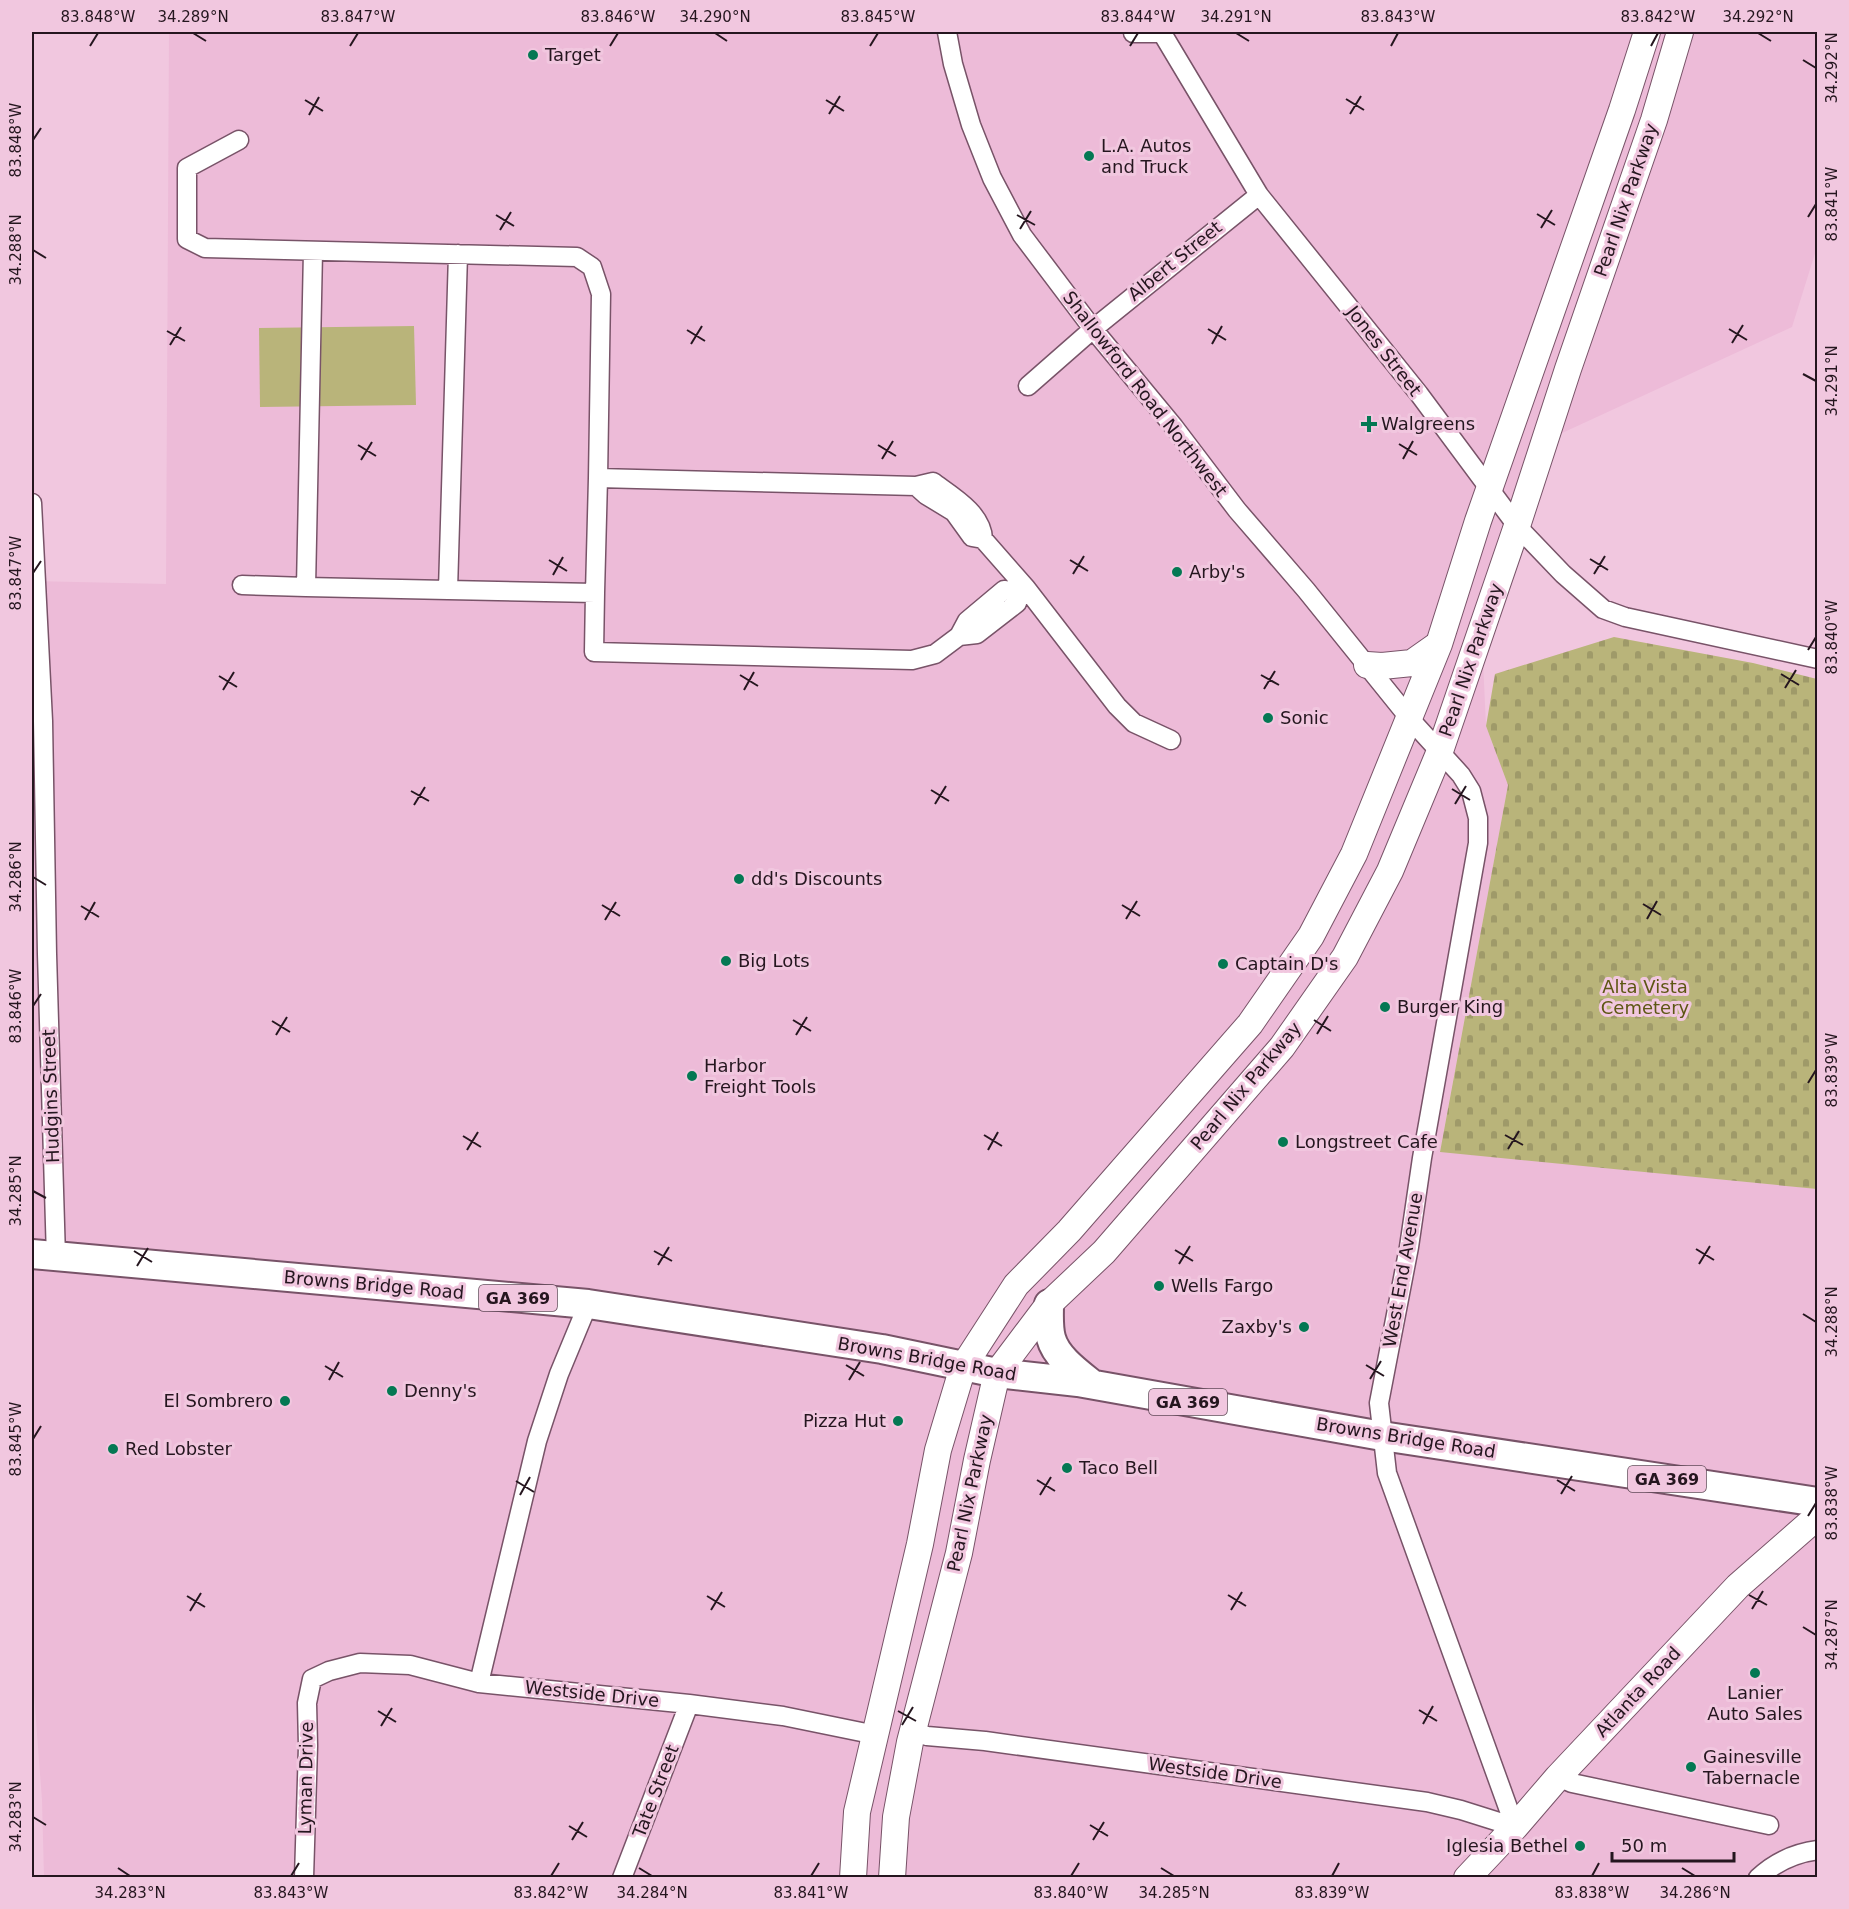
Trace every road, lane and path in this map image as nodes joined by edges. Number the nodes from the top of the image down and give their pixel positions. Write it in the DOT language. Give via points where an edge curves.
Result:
graph roads {
  1 [pos="947,32"];
  2 [pos="1647,32"];
  3 [pos="1680,32"];
  4 [pos="1133,33"];
  5 [pos="239,140"];
  6 [pos="1258,195"];
  7 [pos="313,251"];
  8 [pos="458,254"];
  9 [pos="1093,328"];
  10 [pos="1028,386"];
  11 [pos="598,478"];
  12 [pos="1490,489"];
  13 [pos="32,503"];
  14 [pos="1517,526"];
  15 [pos="242,585"];
  16 [pos="306,587"];
  17 [pos="448,590"];
  18 [pos="1023,590"];
  19 [pos="595,593"];
  20 [pos="1439,644"];
  21 [pos="1818,659"];
  22 [pos="1367,665"];
  23 [pos="1410,718"];
  24 [pos="1171,740"];
  25 [pos="1440,751"];
  26 [pos="44,1256"];
  27 [pos="588,1304"];
  28 [pos="1049,1304"];
  29 [pos="963,1367"];
  30 [pos="997,1373"];
  31 [pos="1092,1384"];
  32 [pos="1382,1436"];
  33 [pos="1818,1502"];
  34 [pos="1818,1516"];
  35 [pos="312,1679"];
  36 [pos="479,1683"];
  37 [pos="689,1704"];
  38 [pos="913,1732"];
  39 [pos="876,1735"];
  40 [pos="1565,1780"];
  41 [pos="1768,1825"];
  42 [pos="1515,1827"];
  43 [pos="1818,1850"];
  44 [pos="304,1878"];
  45 [pos="622,1878"];
  46 [pos="853,1878"];
  47 [pos="892,1878"];
  48 [pos="1467,1878"];
  49 [pos="1758,1878"];
  1 -- 9 [label="street, Shallowford Road Northwest" via="971,125 992,178 1022,235"];
  2 -- 12 [label="main road, Pearl Nix Parkway"];
  3 -- 14 [label="main road, Pearl Nix Parkway"];
  4 -- 6 [label="street, Jones Street" via="1162,33"];
  5 -- 7 [label="street" via="187,168 187,239 205,248"];
  6 -- 9 [label="street, Albert Street"];
  6 -- 12 [label="street, Jones Street" via="1419,394"];
  7 -- 8 [label="street"];
  7 -- 16 [label="street"];
  8 -- 11 [label="street" via="577,257 592,267 601,294"];
  8 -- 17 [label="street"];
  9 -- 10 [label="street, Albert Street"];
  9 -- 22 [label="street, Shallowford Road Northwest" via="1237,510"];
  11 -- 18 [label="street" via="916,486 933,482 983,529 983,539"];
  11 -- 19 [label="street"];
  12 -- 14 [label="street, Jones Street"];
  12 -- 20 [label="main road, Pearl Nix Parkway"];
  13 -- 26 [label="street, Hudgins Street" via="43,721"];
  14 -- 21 [label="street, Jones Street" via="1603,609"];
  14 -- 25 [label="main road, Pearl Nix Parkway"];
  15 -- 16 [label="street"];
  16 -- 17 [label="street"];
  17 -- 19 [label="street"];
  18 -- 19 [label="street" via="1004,590 990,613 967,621 959,636 935,654 912,660 594,652"];
  18 -- 24 [label="street" via="1117,706 1134,723"];
  20 -- 22 [label="main road" via="1412,663"];
  20 -- 23 [label="main road, Pearl Nix Parkway"];
  22 -- 23 [label="street, Shallowford Road Northwest"];
  23 -- 25 [label="street, West End Avenue"];
  23 -- 29 [label="main road, Pearl Nix Parkway" via="1354,854 1311,936 1250,1024 1069,1231 1016,1284"];
  25 -- 28 [label="main road, Pearl Nix Parkway" via="1390,871 1345,957 1289,1038 1111,1244"];
  25 -- 32 [label="street, West End Avenue" via="1471,791 1478,818 1478,843 1379,1403"];
  26 -- 27 [label="main road, Browns Bridge Road / GA 369"];
  27 -- 29 [label="main road, Browns Bridge Road / GA 369" via="882,1349"];
  27 -- 36 [label="street" via="537,1441"];
  28 -- 30 [label="main road, Pearl Nix Parkway"];
  28 -- 31 [label="main road" via="1051,1339 1070,1366"];
  29 -- 30 [label="main road, Browns Bridge Road / GA 369"];
  29 -- 39 [label="main road, Pearl Nix Parkway" via="938,1450"];
  30 -- 31 [label="main road, Browns Bridge Road / GA 369"];
  30 -- 38 [label="main road, Pearl Nix Parkway" via="959,1552"];
  31 -- 32 [label="main road, Browns Bridge Road / GA 369"];
  32 -- 33 [label="main road, Browns Bridge Road / GA 369"];
  32 -- 42 [label="street, West End Avenue" via="1387,1473"];
  34 -- 40 [label="main road, Atlanta Road" via="1738,1586"];
  35 -- 36 [label="street, Westside Drive" via="360,1663 410,1665"];
  35 -- 44 [label="street, Lyman Drive" via="307,1702"];
  36 -- 37 [label="street, Westside Drive"];
  37 -- 39 [label="street, Westside Drive" via="783,1716"];
  37 -- 45 [label="street, Tate Street"];
  38 -- 42 [label="street, Westside Drive" via="1427,1802"];
  38 -- 47 [label="main road, Pearl Nix Parkway" via="897,1817"];
  39 -- 46 [label="main road, Pearl Nix Parkway" via="857,1812"];
  40 -- 41 [label="street"];
  40 -- 42 [label="main road, Atlanta Road"];
  42 -- 48 [label="main road, Atlanta Road"];
  43 -- 49 [label="street" via="1800,1852"];
}
